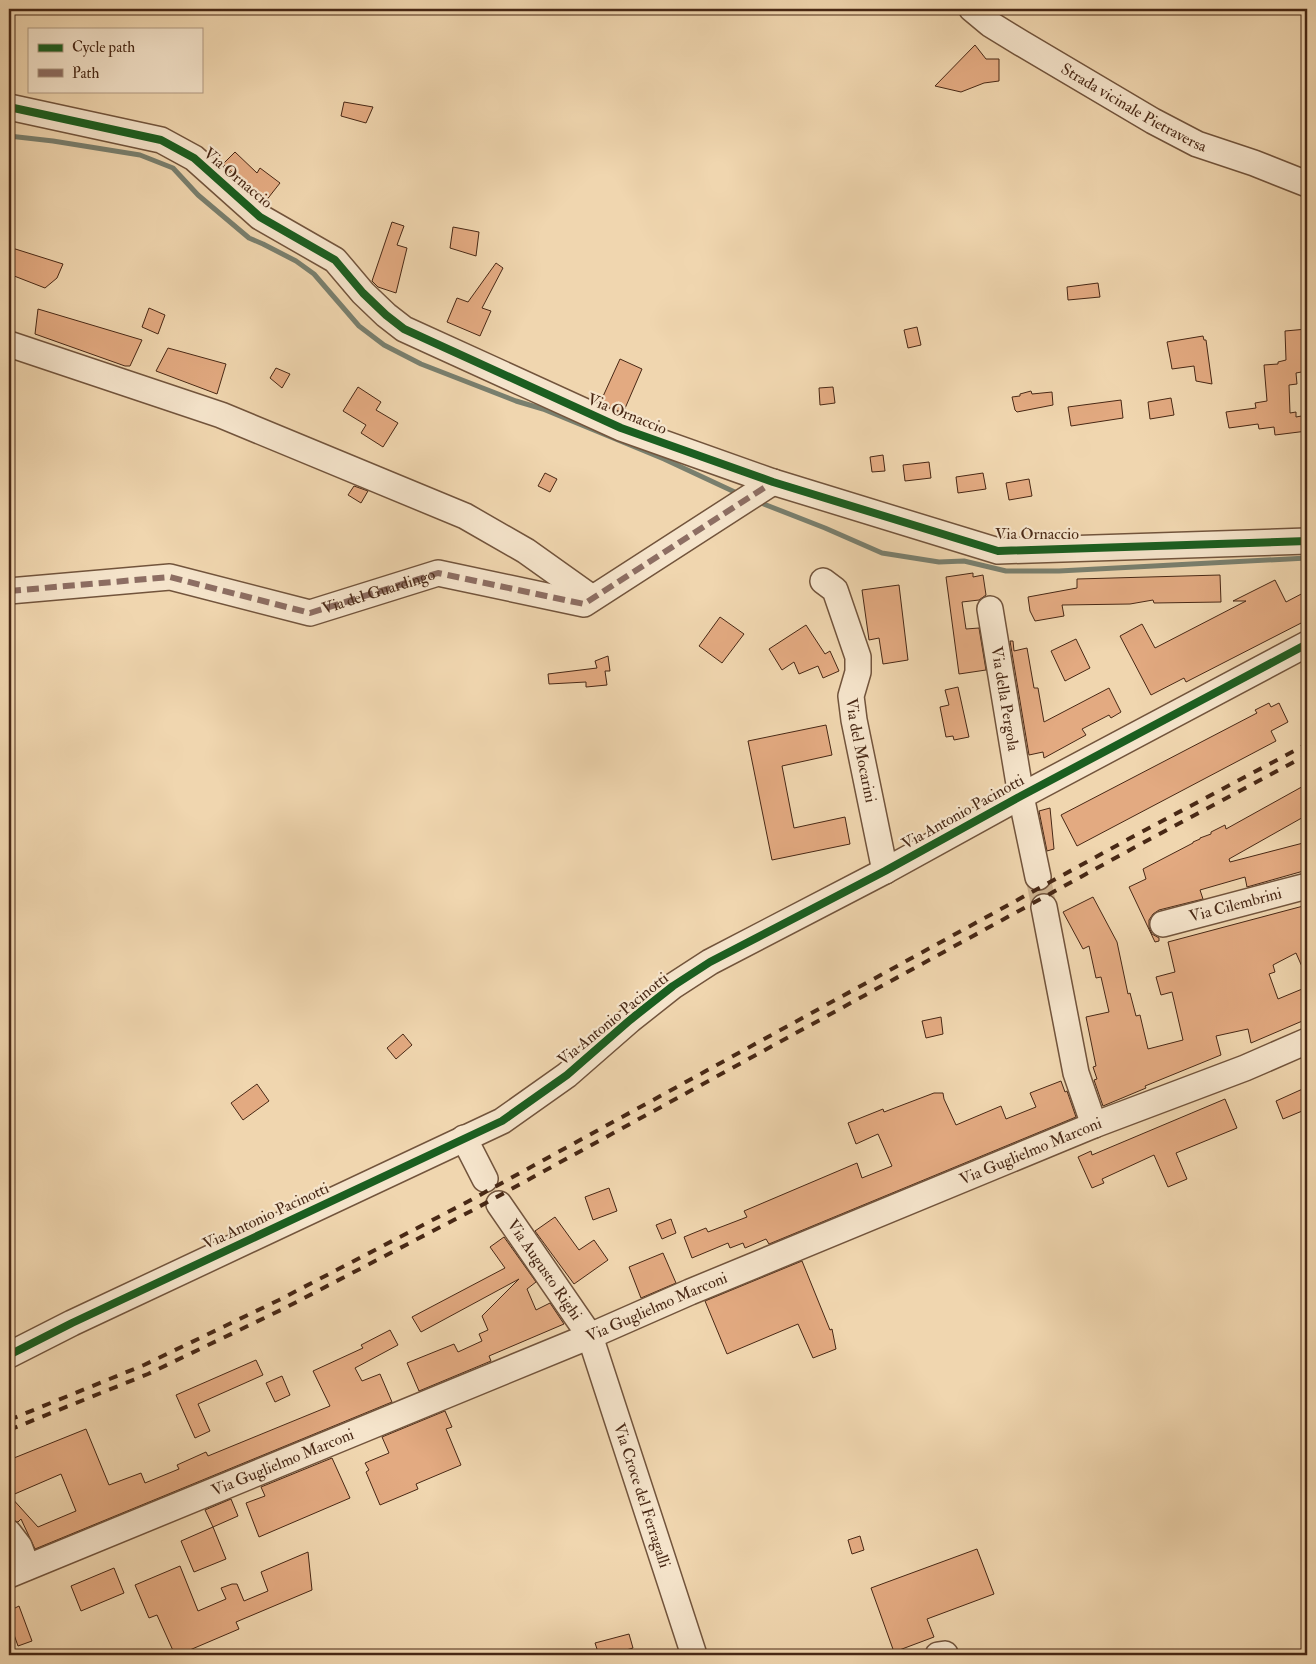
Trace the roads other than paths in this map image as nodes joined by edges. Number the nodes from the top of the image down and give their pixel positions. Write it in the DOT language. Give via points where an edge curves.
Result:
graph roads {
  1 [pos="972,9"];
  2 [pos="9,107"];
  3 [pos="1307,184"];
  4 [pos="9,344"];
  5 [pos="766,486"];
  6 [pos="1307,541"];
  7 [pos="823,580"];
  8 [pos="9,591"];
  9 [pos="592,598"];
  10 [pos="990,609"];
  11 [pos="1307,644"];
  12 [pos="1021,796"];
  13 [pos="885,871"];
  14 [pos="1038,877"];
  15 [pos="1307,886"];
  16 [pos="1044,907"];
  17 [pos="1163,924"];
  18 [pos="1307,1041"];
  19 [pos="1094,1125"];
  20 [pos="464,1138"];
  21 [pos="485,1179"];
  22 [pos="499,1204"];
  23 [pos="590,1336"];
  24 [pos="9,1356"];
  25 [pos="9,1533"];
  26 [pos="18,1571"];
  27 [pos="694,1655"];
  1 -- 3 [label="street, Strada vicinale Pietraversa" via="1021,43 1197,144"];
  2 -- 5 [label="street, Via Ornaccio" via="161,140 194,158 260,217 335,260 363,293 404,329 621,428"];
  4 -- 9 [label="street" via="221,415 465,516 526,551"];
  5 -- 6 [label="street, Via Ornaccio" via="998,551"];
  5 -- 9 [label="street, Via del Guardingo"];
  7 -- 13 [label="street, Via del Mocarini" via="835,590 858,657 858,672 851,696 854,720"];
  8 -- 9 [label="street, Via del Guardingo" via="170,577 310,613 438,574 584,604"];
  10 -- 12 [label="street, Via della Pergola"];
  11 -- 12 [label="street, Via Antonio Pacinotti"];
  12 -- 13 [label="street, Via Antonio Pacinotti"];
  12 -- 14 [label="street, Via della Pergola"];
  13 -- 20 [label="street, Via Antonio Pacinotti" via="710,962 630,1020 568,1075 502,1121"];
  15 -- 17 [label="street, Via Cilembrini"];
  16 -- 19 [label="street" via="1076,1073"];
  18 -- 19 [label="street, Via Guglielmo Marconi"];
  19 -- 23 [label="street, Via Guglielmo Marconi"];
  20 -- 21 [label="street"];
  20 -- 24 [label="street, Via Antonio Pacinotti" via="72,1323"];
  22 -- 23 [label="street, Via Augusto Righi"];
  23 -- 26 [label="street, Via Guglielmo Marconi"];
  23 -- 27 [label="street, Via Croce del Ferragalli"];
  25 -- 26 [label="street" via="19,1546"];
}
